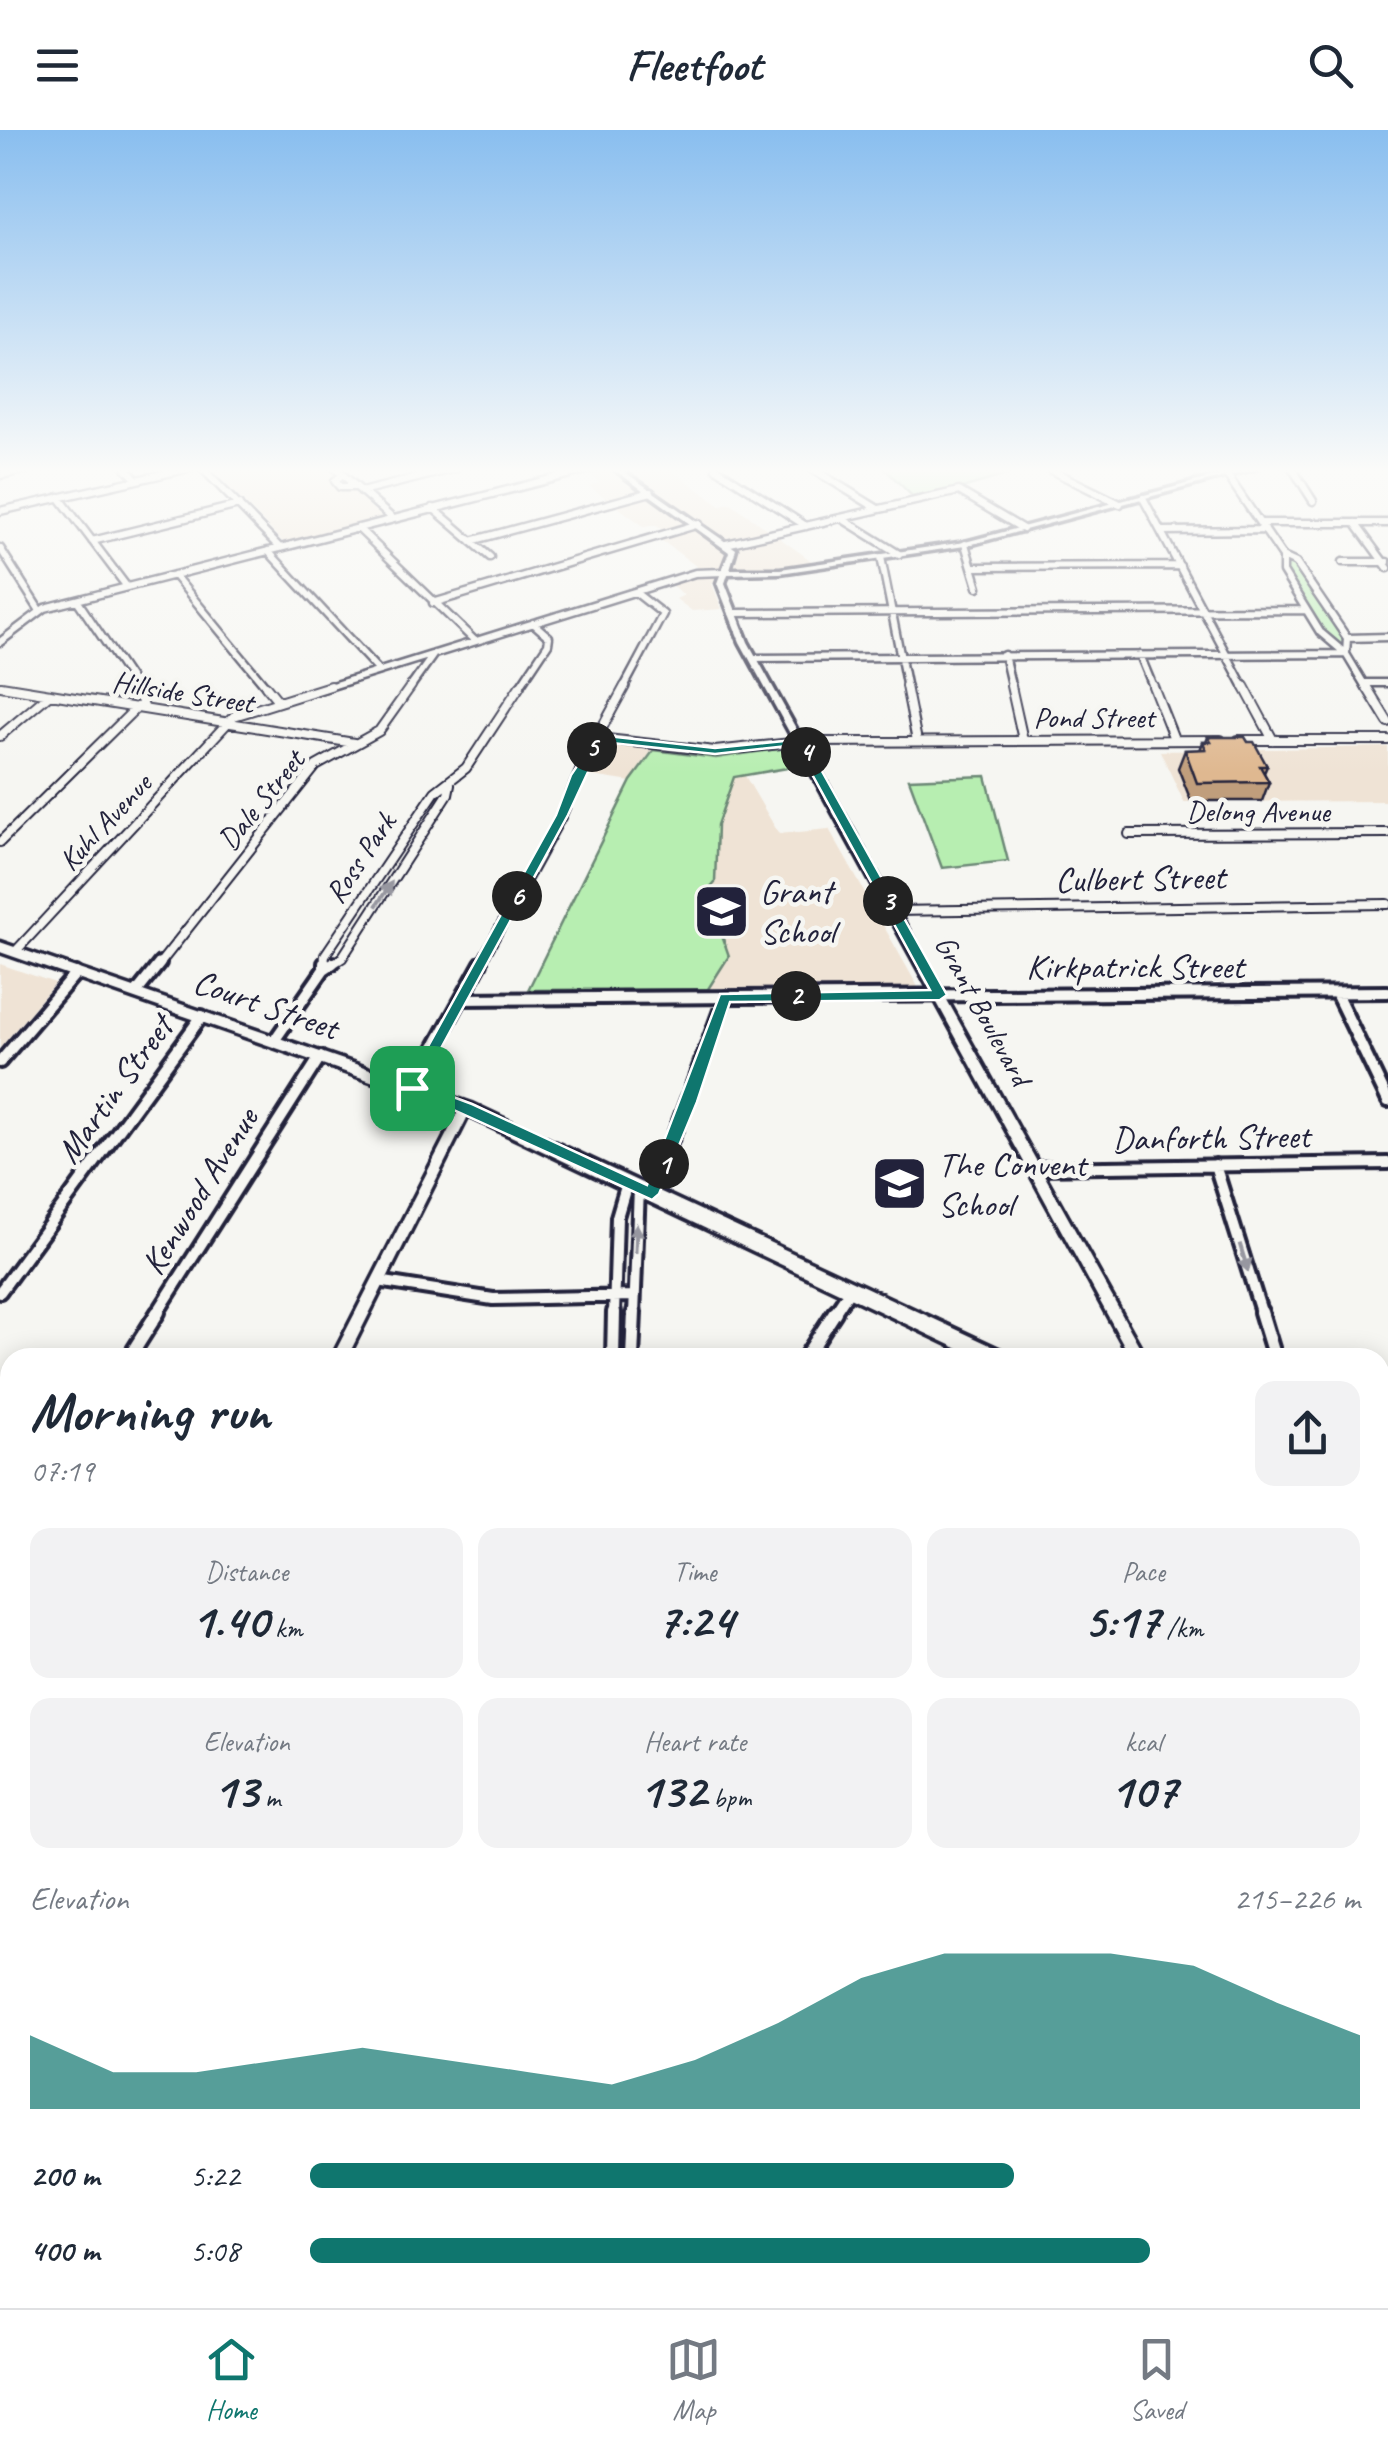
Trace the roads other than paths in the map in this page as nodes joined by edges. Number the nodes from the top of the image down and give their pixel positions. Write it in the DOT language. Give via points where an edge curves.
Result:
graph roads {
  1 [pos="14,570"];
  2 [pos="113,570"];
  3 [pos="195,570"];
  4 [pos="285,570"];
  5 [pos="400,570"];
  6 [pos="543,570"];
  7 [pos="788,570"];
  8 [pos="883,570"];
  9 [pos="973,570"];
  10 [pos="1182,570"];
  11 [pos="1283,570"];
  12 [pos="1301,570"];
  13 [pos="724,572"];
  14 [pos="174,575"];
  15 [pos="127,587"];
  16 [pos="978,587"];
  17 [pos="635,592"];
  18 [pos="77,600"];
  19 [pos="433,602"];
  20 [pos="40,610"];
  21 [pos="1203,610"];
  22 [pos="1306,610"];
  23 [pos="891,612"];
  24 [pos="732,613"];
  25 [pos="533,624"];
  26 [pos="1388,637"];
  27 [pos="1347,638"];
  28 [pos="475,641"];
  29 [pos="0,642"];
  30 [pos="434,654"];
  31 [pos="1226,654"];
  32 [pos="1346,654"];
  33 [pos="1004,655"];
  34 [pos="1140,655"];
  35 [pos="900,656"];
  36 [pos="754,658"];
  37 [pos="378,671"];
  38 [pos="1364,683"];
  39 [pos="1388,683"];
  40 [pos="0,686"];
  41 [pos="50,694"];
  42 [pos="279,702"];
  43 [pos="141,708"];
  44 [pos="227,722"];
  45 [pos="1388,722"];
  46 [pos="0,736"];
  47 [pos="598,738"];
  48 [pos="1023,740"];
  49 [pos="1174,740"];
  50 [pos="1274,740"];
  51 [pos="1388,740"];
  52 [pos="917,741"];
  53 [pos="800,742"];
  54 [pos="359,744"];
  55 [pos="450,784"];
  56 [pos="1388,833"];
  57 [pos="1129,834"];
  58 [pos="0,842"];
  59 [pos="1388,904"];
  60 [pos="894,910"];
  61 [pos="7,949"];
  62 [pos="324,968"];
  63 [pos="76,973"];
  64 [pos="1336,992"];
  65 [pos="1388,992"];
  66 [pos="136,994"];
  67 [pos="940,995"];
  68 [pos="724,997"];
  69 [pos="462,999"];
  70 [pos="202,1016"];
  71 [pos="274,1041"];
  72 [pos="320,1057"];
  73 [pos="0,1062"];
  74 [pos="412,1088"];
  75 [pos="1388,1100"];
  76 [pos="466,1108"];
  77 [pos="1388,1164"];
  78 [pos="1215,1165"];
  79 [pos="1035,1168"];
  80 [pos="639,1188"];
  81 [pos="378,1281"];
  82 [pos="851,1288"];
  83 [pos="0,1292"];
  84 [pos="616,1296"];
  85 [pos="634,1296"];
  86 [pos="136,1348"];
  87 [pos="343,1348"];
  88 [pos="613,1348"];
  89 [pos="632,1348"];
  90 [pos="812,1348"];
  91 [pos="977,1348"];
  92 [pos="1134,1348"];
  93 [pos="1273,1348"];
  1 -- 20 [label="street"];
  2 -- 15 [label="street"];
  3 -- 14 [label="street"];
  4 -- 37 [label="street"];
  5 -- 19 [label="street"];
  6 -- 19 [label="street"];
  7 -- 13 [label="street"];
  8 -- 23 [label="street"];
  9 -- 16 [label="street"];
  10 -- 21 [label="street"];
  11 -- 22 [label="street"];
  12 -- 27 [label="street"];
  13 -- 17 [label="street" via="695,573"];
  13 -- 24 [label="street, Grant Boulevard" via="722,588"];
  14 -- 15 [label="street"];
  14 -- 42 [label="street"];
  15 -- 18 [label="street"];
  17 -- 25 [label="street"];
  17 -- 47 [label="street" via="662,619"];
  18 -- 20 [label="street"];
  18 -- 43 [label="street" via="143,698"];
  19 -- 28 [label="street"];
  20 -- 29 [label="street"];
  21 -- 22 [label="street"];
  21 -- 23 [label="street"];
  21 -- 31 [label="street"];
  22 -- 32 [label="street" via="1326,640"];
  23 -- 24 [label="street"];
  23 -- 35 [label="street"];
  24 -- 36 [label="street, Grant Boulevard"];
  25 -- 28 [label="street"];
  25 -- 55 [label="street, Ross Park" via="548,644"];
  26 -- 27 [label="street"];
  27 -- 32 [label="street"];
  28 -- 30 [label="street"];
  30 -- 37 [label="street"];
  30 -- 54 [label="street, Dale Street" via="379,731"];
  31 -- 32 [label="street"];
  31 -- 34 [label="street"];
  31 -- 50 [label="street"];
  32 -- 38 [label="street"];
  33 -- 34 [label="street"];
  33 -- 35 [label="street"];
  33 -- 48 [label="street"];
  34 -- 49 [label="street"];
  35 -- 36 [label="street"];
  35 -- 52 [label="street"];
  36 -- 53 [label="street, Grant Boulevard"];
  37 -- 42 [label="street"];
  38 -- 39 [label="street"];
  38 -- 45 [label="street"];
  40 -- 41 [label="street, Hillside Street"];
  41 -- 43 [label="street, Hillside Street"];
  41 -- 46 [label="street"];
  42 -- 44 [label="street"];
  43 -- 44 [label="street, Hillside Street"];
  43 -- 58 [label="street"];
  44 -- 54 [label="street, Hillside Street"];
  44 -- 61 [label="street, Kuhl Avenue"];
  47 -- 53 [label="street, Pond Street" via="715,751"];
  47 -- 69 [label="street"];
  48 -- 49 [label="street, Pond Street"];
  48 -- 52 [label="street, Pond Street"];
  49 -- 50 [label="street, Pond Street"];
  50 -- 51 [label="street, Pond Street"];
  52 -- 53 [label="street, Pond Street"];
  53 -- 60 [label="street, Grant Boulevard"];
  54 -- 66 [label="street, Dale Street" via="316,766"];
  62 -- 55 [label="street, Ross Park, one-way" via="342,958"];
  55 -- 62 [label="street, Ross Park" via="434,792 325,955"];
  56 -- 57 [label="street, Delong Avenue"];
  59 -- 60 [label="street, Culbert Street"];
  60 -- 67 [label="street, Grant Boulevard"];
  61 -- 63 [label="main road, Court Street"];
  62 -- 71 [label="street, Ross Park"];
  63 -- 66 [label="main road, Court Street"];
  63 -- 73 [label="street"];
  64 -- 65 [label="street, Kirkpatrick Street"];
  64 -- 67 [label="street, Kirkpatrick Street"];
  64 -- 75 [label="street"];
  66 -- 70 [label="main road, Court Street"];
  67 -- 68 [label="street, Kirkpatrick Street"];
  67 -- 79 [label="street, Grant Boulevard"];
  68 -- 69 [label="street, Kirkpatrick Street"];
  68 -- 80 [label="street" via="689,1102"];
  69 -- 74 [label="street"];
  70 -- 71 [label="main road, Court Street"];
  70 -- 83 [label="street, Martin Street"];
  71 -- 72 [label="main road, Court Street"];
  72 -- 74 [label="main road, Court Street"];
  72 -- 86 [label="street, Kenwood Avenue"];
  74 -- 76 [label="main road, Court Street"];
  76 -- 80 [label="main road, Court Street"];
  76 -- 81 [label="street"];
  77 -- 78 [label="street, Danforth Street"];
  78 -- 79 [label="street, Danforth Street"];
  78 -- 93 [label="street, one-way"];
  79 -- 92 [label="street, Grant Boulevard"];
  80 -- 82 [label="main road, Court Street"];
  80 -- 84 [label="street" via="617,1217"];
  85 -- 80 [label="street, one-way"];
  81 -- 84 [label="street" via="493,1299"];
  81 -- 87 [label="street"];
  82 -- 90 [label="street"];
  82 -- 91 [label="main road, Court Street"];
  84 -- 85 [label="street"];
  84 -- 88 [label="street"];
  85 -- 89 [label="street"];
}
